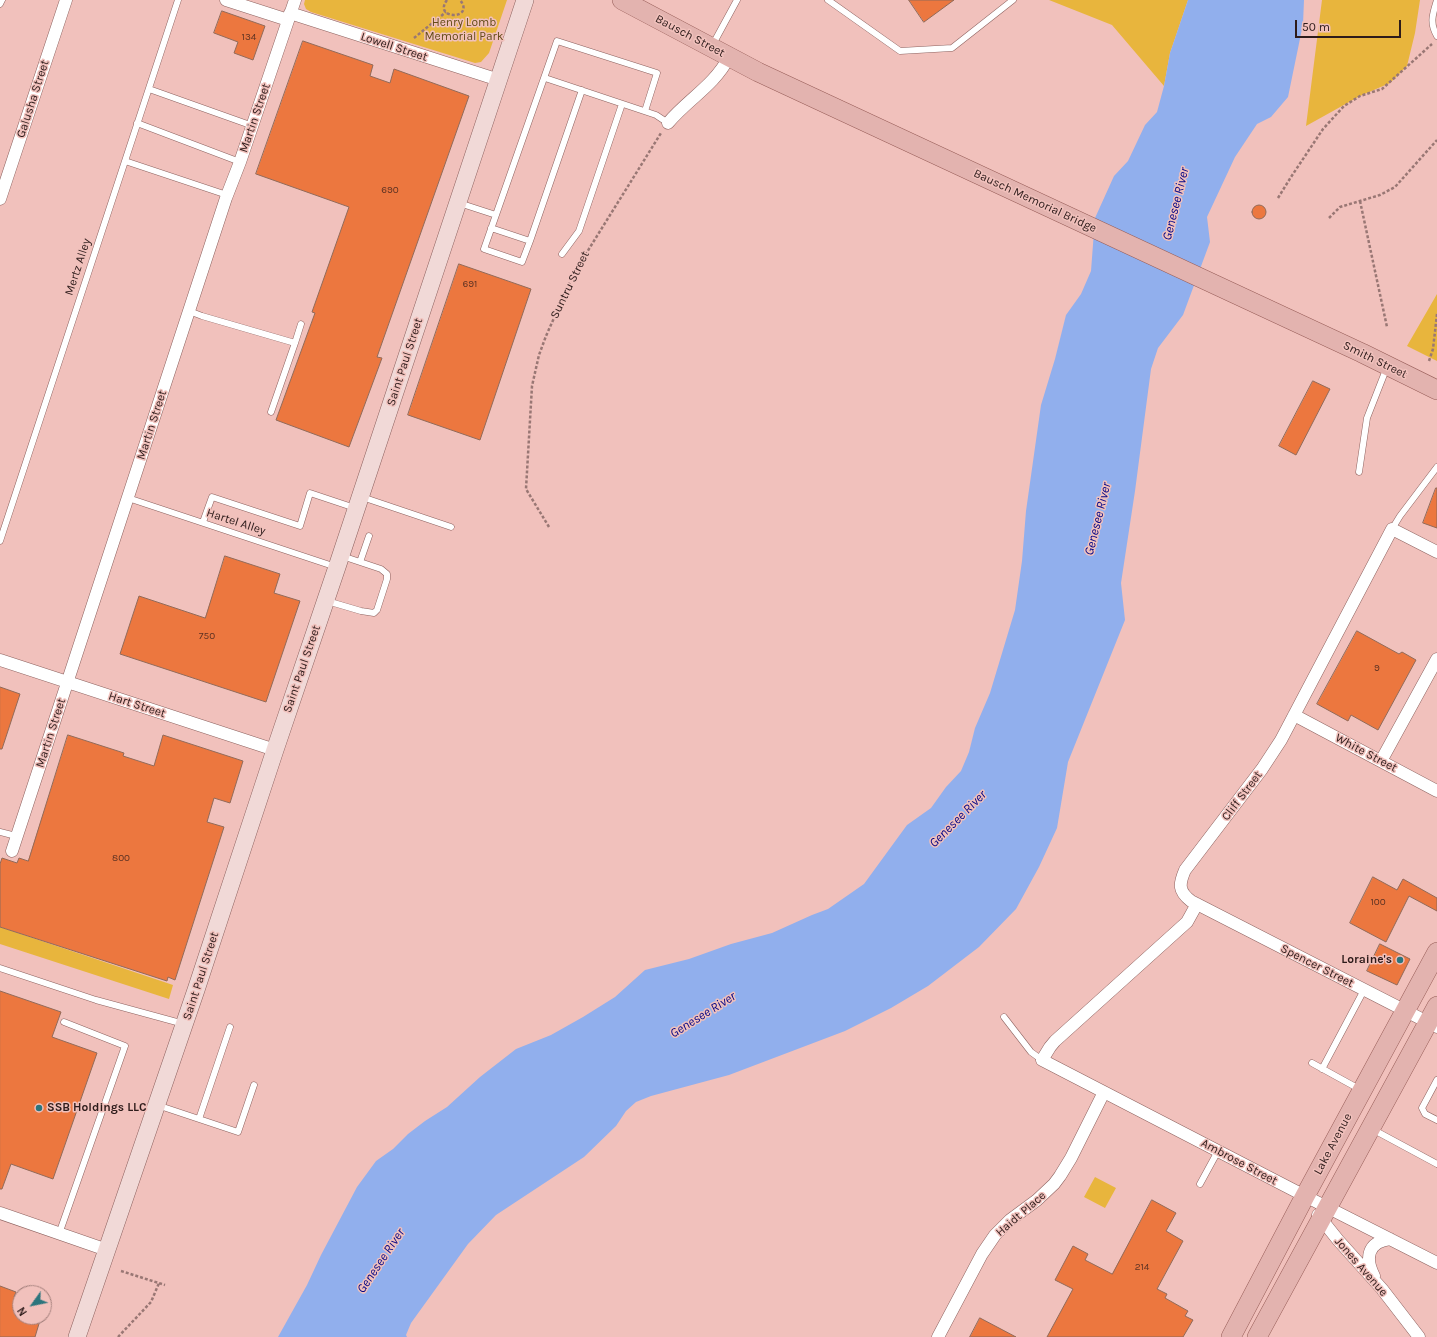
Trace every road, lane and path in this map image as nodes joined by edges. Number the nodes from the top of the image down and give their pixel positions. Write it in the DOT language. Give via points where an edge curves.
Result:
graph roads {
  1 [pos="2,0"];
  2 [pos="66,0"];
  3 [pos="178,0"];
  4 [pos="226,0"];
  5 [pos="295,0"];
  6 [pos="447,0"];
  7 [pos="525,0"];
  8 [pos="622,0"];
  9 [pos="737,0"];
  10 [pos="828,0"];
  11 [pos="1013,0"];
  12 [pos="1437,0"];
  13 [pos="462,1"];
  14 [pos="0,4"];
  15 [pos="446,12"];
  16 [pos="289,17"];
  17 [pos="1437,36"];
  18 [pos="414,38"];
  19 [pos="1433,43"];
  20 [pos="712,48"];
  21 [pos="729,57"];
  22 [pos="758,72"];
  23 [pos="545,78"];
  24 [pos="499,80"];
  25 [pos="149,89"];
  26 [pos="582,90"];
  27 [pos="622,104"];
  28 [pos="645,111"];
  29 [pos="137,123"];
  30 [pos="668,123"];
  31 [pos="253,126"];
  32 [pos="1437,140"];
  33 [pos="125,161"];
  34 [pos="240,162"];
  35 [pos="227,196"];
  36 [pos="1278,198"];
  37 [pos="0,199"];
  38 [pos="1360,201"];
  39 [pos="457,202"];
  40 [pos="496,215"];
  41 [pos="1329,218"];
  42 [pos="492,228"];
  43 [pos="530,241"];
  44 [pos="562,254"];
  45 [pos="189,311"];
  46 [pos="1437,314"];
  47 [pos="301,324"];
  48 [pos="1387,327"];
  49 [pos="1436,328"];
  50 [pos="1312,330"];
  51 [pos="295,343"];
  52 [pos="1429,361"];
  53 [pos="1388,366"];
  54 [pos="1437,390"];
  55 [pos="272,412"];
  56 [pos="1437,467"];
  57 [pos="1359,472"];
  58 [pos="128,498"];
  59 [pos="358,503"];
  60 [pos="202,522"];
  61 [pos="451,527"];
  62 [pos="549,527"];
  63 [pos="1392,529"];
  64 [pos="369,536"];
  65 [pos="0,541"];
  66 [pos="1437,552"];
  67 [pos="339,561"];
  68 [pos="360,562"];
  69 [pos="326,601"];
  70 [pos="1437,659"];
  71 [pos="0,660"];
  72 [pos="67,682"];
  73 [pos="1294,715"];
  74 [pos="274,750"];
  75 [pos="1381,762"];
  76 [pos="1437,791"];
  77 [pos="0,832"];
  78 [pos="16,836"];
  79 [pos="12,851"];
  80 [pos="1197,904"];
  81 [pos="1437,952"];
  82 [pos="0,968"];
  83 [pos="1364,990"];
  84 [pos="1437,1006"];
  85 [pos="1405,1011"];
  86 [pos="1004,1017"];
  87 [pos="64,1022"];
  88 [pos="185,1024"];
  89 [pos="1432,1025"];
  90 [pos="230,1027"];
  91 [pos="1042,1060"];
  92 [pos="1312,1063"];
  93 [pos="1322,1069"];
  94 [pos="1437,1080"];
  95 [pos="254,1085"];
  96 [pos="1362,1090"];
  97 [pos="1104,1092"];
  98 [pos="157,1105"];
  99 [pos="199,1119"];
  100 [pos="1437,1120"];
  101 [pos="1371,1128"];
  102 [pos="1218,1151"];
  103 [pos="1437,1164"];
  104 [pos="1200,1184"];
  105 [pos="1305,1196"];
  106 [pos="0,1213"];
  107 [pos="1325,1214"];
  108 [pos="59,1234"];
  109 [pos="1390,1239"];
  110 [pos="107,1250"];
  111 [pos="1437,1263"];
  112 [pos="122,1271"];
  113 [pos="159,1283"];
  114 [pos="165,1285"];
  115 [pos="1382,1289"];
  116 [pos="77,1337"];
  117 [pos="118,1337"];
  118 [pos="938,1337"];
  119 [pos="1232,1337"];
  120 [pos="1257,1337"];
  121 [pos="1419,1337"];
  1 -- 14 [label="lane"];
  2 -- 37 [label="street, Galusha Street"];
  3 -- 25 [label="lane, Mertz Alley"];
  4 -- 16 [label="street, Lowell Street"];
  5 -- 16 [label="street, Martin Street"];
  6 -- 15 [label="path" via="444,6"];
  7 -- 24 [label="main road, Saint Paul Street"];
  8 -- 20 [label="main road, Bausch Street"];
  9 -- 20 [label="lane"];
  10 -- 11 [label="lane" via="900,51 952,48"];
  12 -- 17 [label="lane" via="1432,13"];
  13 -- 15 [label="path" via="462,10 458,15 453,16"];
  15 -- 18 [label="path"];
  16 -- 24 [label="street, Lowell Street"];
  16 -- 31 [label="street, Martin Street"];
  19 -- 36 [label="path" via="1382,89 1360,96 1344,106 1323,129"];
  20 -- 21 [label="main road, Bausch Street"];
  21 -- 22 [label="main road, Bausch Street"];
  21 -- 30 [label="street" via="710,83"];
  22 -- 50 [label="main road, Bausch Memorial Bridge"];
  23 -- 26 [label="lane"];
  23 -- 28 [label="lane" via="557,41 657,73"];
  23 -- 40 [label="lane"];
  24 -- 39 [label="main road, Saint Paul Street"];
  25 -- 29 [label="lane, Mertz Alley"];
  25 -- 31 [label="lane"];
  26 -- 27 [label="lane"];
  26 -- 43 [label="lane"];
  27 -- 28 [label="lane"];
  27 -- 44 [label="lane" via="579,231"];
  28 -- 30 [label="lane"];
  29 -- 33 [label="lane, Mertz Alley"];
  29 -- 34 [label="lane"];
  30 -- 62 [label="path, Suntru Street" via="578,265 539,355 532,386 526,489"];
  31 -- 34 [label="street, Martin Street"];
  32 -- 38 [label="path" via="1396,187"];
  33 -- 35 [label="lane"];
  33 -- 65 [label="lane, Mertz Alley"];
  34 -- 35 [label="street, Martin Street"];
  35 -- 45 [label="street, Martin Street"];
  38 -- 41 [label="path" via="1340,207"];
  38 -- 48 [label="path"];
  39 -- 40 [label="lane"];
  39 -- 59 [label="main road, Saint Paul Street"];
  40 -- 42 [label="lane"];
  42 -- 43 [label="lane"];
  42 -- 43 [label="lane" via="484,249 522,262"];
  45 -- 51 [label="lane"];
  45 -- 58 [label="street, Martin Street"];
  46 -- 49 [label="path"];
  47 -- 51 [label="lane"];
  49 -- 52 [label="path"];
  50 -- 53 [label="main road, Smith Street"];
  51 -- 55 [label="lane"];
  53 -- 54 [label="main road, Smith Street"];
  53 -- 57 [label="lane" via="1366,418"];
  56 -- 63 [label="lane"];
  58 -- 60 [label="lane, Hartel Alley"];
  58 -- 72 [label="street, Martin Street"];
  59 -- 60 [label="lane" via="310,493 300,526 212,497"];
  59 -- 61 [label="lane"];
  59 -- 67 [label="main road, Saint Paul Street"];
  60 -- 67 [label="lane, Hartel Alley"];
  63 -- 66 [label="street"];
  63 -- 73 [label="street, Cliff Street"];
  64 -- 68 [label="lane"];
  67 -- 68 [label="lane, Hartel Alley"];
  67 -- 69 [label="main road, Saint Paul Street"];
  68 -- 69 [label="lane, Hartel Alley" via="381,569 387,574 377,610 369,613"];
  69 -- 74 [label="main road, Saint Paul Street"];
  70 -- 75 [label="street"];
  71 -- 72 [label="street, Hart Street"];
  72 -- 74 [label="street, Hart Street"];
  72 -- 78 [label="street, Martin Street"];
  73 -- 75 [label="street, White Street"];
  73 -- 80 [label="street, Cliff Street" via="1262,769 1185,870 1180,886 1185,896"];
  74 -- 88 [label="main road, Saint Paul Street"];
  75 -- 76 [label="street, White Street"];
  77 -- 78 [label="lane"];
  78 -- 79 [label="street, Martin Street"];
  80 -- 83 [label="street, Spencer Street"];
  80 -- 91 [label="street" via="1186,922 1055,1041"];
  81 -- 85 [label="main road, Lake Avenue"];
  82 -- 88 [label="lane" via="96,1000"];
  83 -- 85 [label="street, Spencer Street"];
  83 -- 93 [label="lane"];
  84 -- 89 [label="main road"];
  85 -- 89 [label="street, Spencer Street"];
  85 -- 96 [label="main road, Lake Avenue"];
  86 -- 91 [label="lane" via="1031,1052"];
  87 -- 108 [label="lane" via="125,1046"];
  88 -- 98 [label="main road, Saint Paul Street"];
  89 -- 101 [label="main road"];
  90 -- 99 [label="lane"];
  91 -- 97 [label="street, Ambrose Street"];
  92 -- 93 [label="lane"];
  93 -- 96 [label="lane"];
  94 -- 100 [label="lane" via="1422,1108 1426,1114"];
  95 -- 99 [label="lane" via="238,1132"];
  96 -- 105 [label="main road, Lake Avenue"];
  97 -- 102 [label="street, Ambrose Street"];
  97 -- 118 [label="street, Haidt Place" via="1060,1176 1037,1200 995,1235 982,1254"];
  98 -- 99 [label="lane"];
  98 -- 110 [label="main road, Saint Paul Street"];
  101 -- 103 [label="lane"];
  101 -- 107 [label="main road"];
  102 -- 104 [label="lane"];
  102 -- 105 [label="street, Ambrose Street"];
  105 -- 107 [label="street, Ambrose Street"];
  105 -- 119 [label="main road, Lake Avenue"];
  106 -- 108 [label="street"];
  107 -- 109 [label="street, Ambrose Street"];
  107 -- 115 [label="street, Jones Avenue" via="1338,1240"];
  107 -- 120 [label="main road"];
  108 -- 110 [label="street"];
  109 -- 111 [label="street, Ambrose Street"];
  109 -- 115 [label="street" via="1374,1246 1368,1257 1371,1271"];
  110 -- 116 [label="main road, Saint Paul Street"];
  112 -- 113 [label="path"];
  113 -- 114 [label="path"];
  113 -- 117 [label="path" via="151,1302"];
  115 -- 121 [label="street, Jones Avenue"];
}
